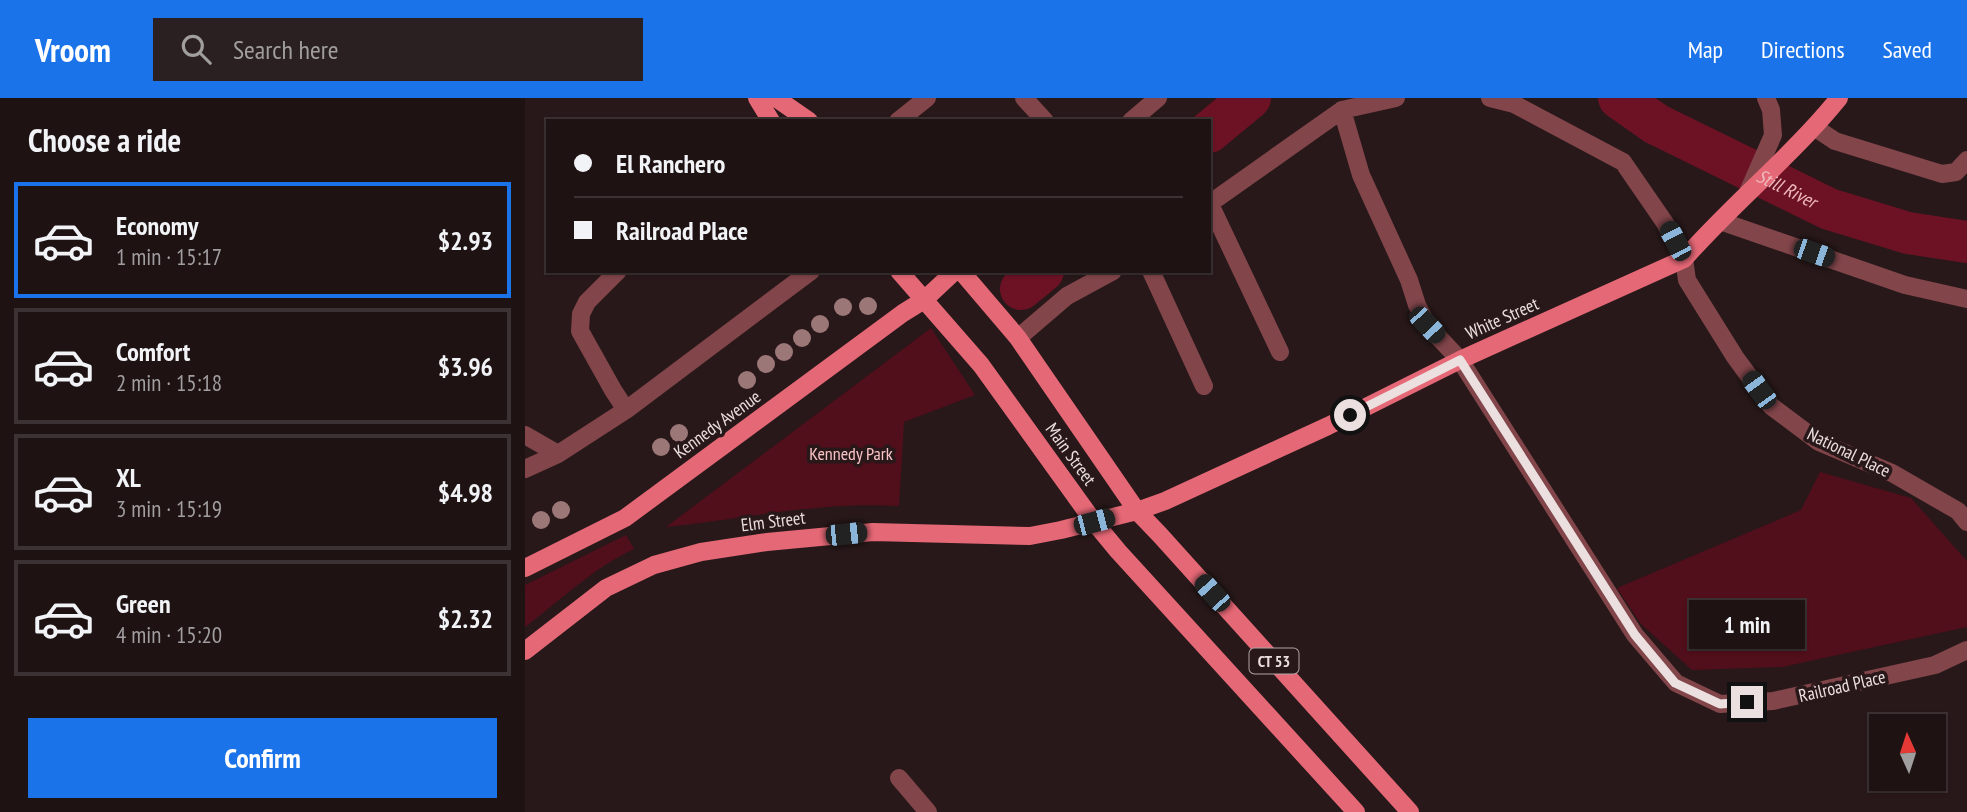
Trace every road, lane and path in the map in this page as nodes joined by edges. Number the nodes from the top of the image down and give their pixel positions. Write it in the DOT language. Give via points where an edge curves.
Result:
graph roads {
  1 [pos="757,98"];
  2 [pos="776,98"];
  3 [pos="927,98"];
  4 [pos="1024,98"];
  5 [pos="1158,98"];
  6 [pos="1396,98"];
  7 [pos="1490,98"];
  8 [pos="1766,98"];
  9 [pos="1839,98"];
  10 [pos="1342,110"];
  11 [pos="770,119"];
  12 [pos="806,119"];
  13 [pos="901,119"];
  14 [pos="1043,119"];
  15 [pos="1137,119"];
  16 [pos="1814,127"];
  17 [pos="1967,160"];
  18 [pos="1742,200"];
  19 [pos="1211,202"];
  20 [pos="1211,205"];
  21 [pos="1720,221"];
  22 [pos="1684,258"];
  23 [pos="616,273"];
  24 [pos="808,273"];
  25 [pos="901,273"];
  26 [pos="953,273"];
  27 [pos="963,273"];
  28 [pos="1109,273"];
  29 [pos="1152,273"];
  30 [pos="1967,299"];
  31 [pos="924,300"];
  32 [pos="1018,338"];
  33 [pos="1280,352"];
  34 [pos="1460,360"];
  35 [pos="1204,387"];
  36 [pos="626,410"];
  37 [pos="525,435"];
  38 [pos="558,454"];
  39 [pos="525,469"];
  40 [pos="1137,511"];
  41 [pos="1094,522"];
  42 [pos="1967,522"];
  43 [pos="525,568"];
  44 [pos="1967,650"];
  45 [pos="525,651"];
  46 [pos="899,778"];
  47 [pos="928,812"];
  48 [pos="1356,812"];
  49 [pos="1410,812"];
  1 -- 11 [label="main road"];
  2 -- 12 [label="main road"];
  3 -- 13 [label="street"];
  4 -- 14 [label="street"];
  5 -- 15 [label="street"];
  6 -- 10 [label="street"];
  7 -- 22 [label="street, National Place" via="1514,104 1623,162"];
  8 -- 18 [label="street" via="1773,135"];
  9 -- 16 [label="main road, White Street"];
  10 -- 19 [label="street"];
  10 -- 34 [label="street" via="1361,175 1417,305 1427,325"];
  16 -- 17 [label="street" via="1835,141 1942,174 1956,172"];
  16 -- 18 [label="main road, White Street"];
  18 -- 21 [label="main road, White Street"];
  20 -- 33 [label="street"];
  21 -- 22 [label="main road, White Street"];
  21 -- 30 [label="street" via="1905,285"];
  22 -- 34 [label="main road, White Street"];
  22 -- 42 [label="street, National Place" via="1686,280 1771,406 1819,442 1892,473 1958,511"];
  23 -- 36 [label="street" via="587,302 580,331"];
  24 -- 36 [label="street"];
  25 -- 31 [label="main road, Main Street / CT 53"];
  26 -- 31 [label="main road, Kennedy Avenue"];
  27 -- 32 [label="main road, Main Street / CT 53"];
  28 -- 32 [label="street" via="1067,296"];
  29 -- 35 [label="street"];
  31 -- 41 [label="main road, Main Street / CT 53" via="981,365"];
  31 -- 43 [label="main road, Kennedy Avenue" via="625,518"];
  32 -- 40 [label="main road, Main Street / CT 53"];
  34 -- 40 [label="main road, White Street" via="1328,426"];
  34 -- 44 [label="street, Railroad Place" via="1635,635 1675,683 1720,704 1773,701 1935,665"];
  36 -- 38 [label="street"];
  37 -- 38 [label="street"];
  38 -- 39 [label="street"];
  40 -- 41 [label="main road, Elm Street"];
  40 -- 49 [label="main road, Main Street / CT 53"];
  41 -- 45 [label="main road, Elm Street" via="1030,536 873,532 701,552 654,565 606,588"];
  41 -- 48 [label="main road, Main Street / CT 53"];
  46 -- 47 [label="street"];
}
